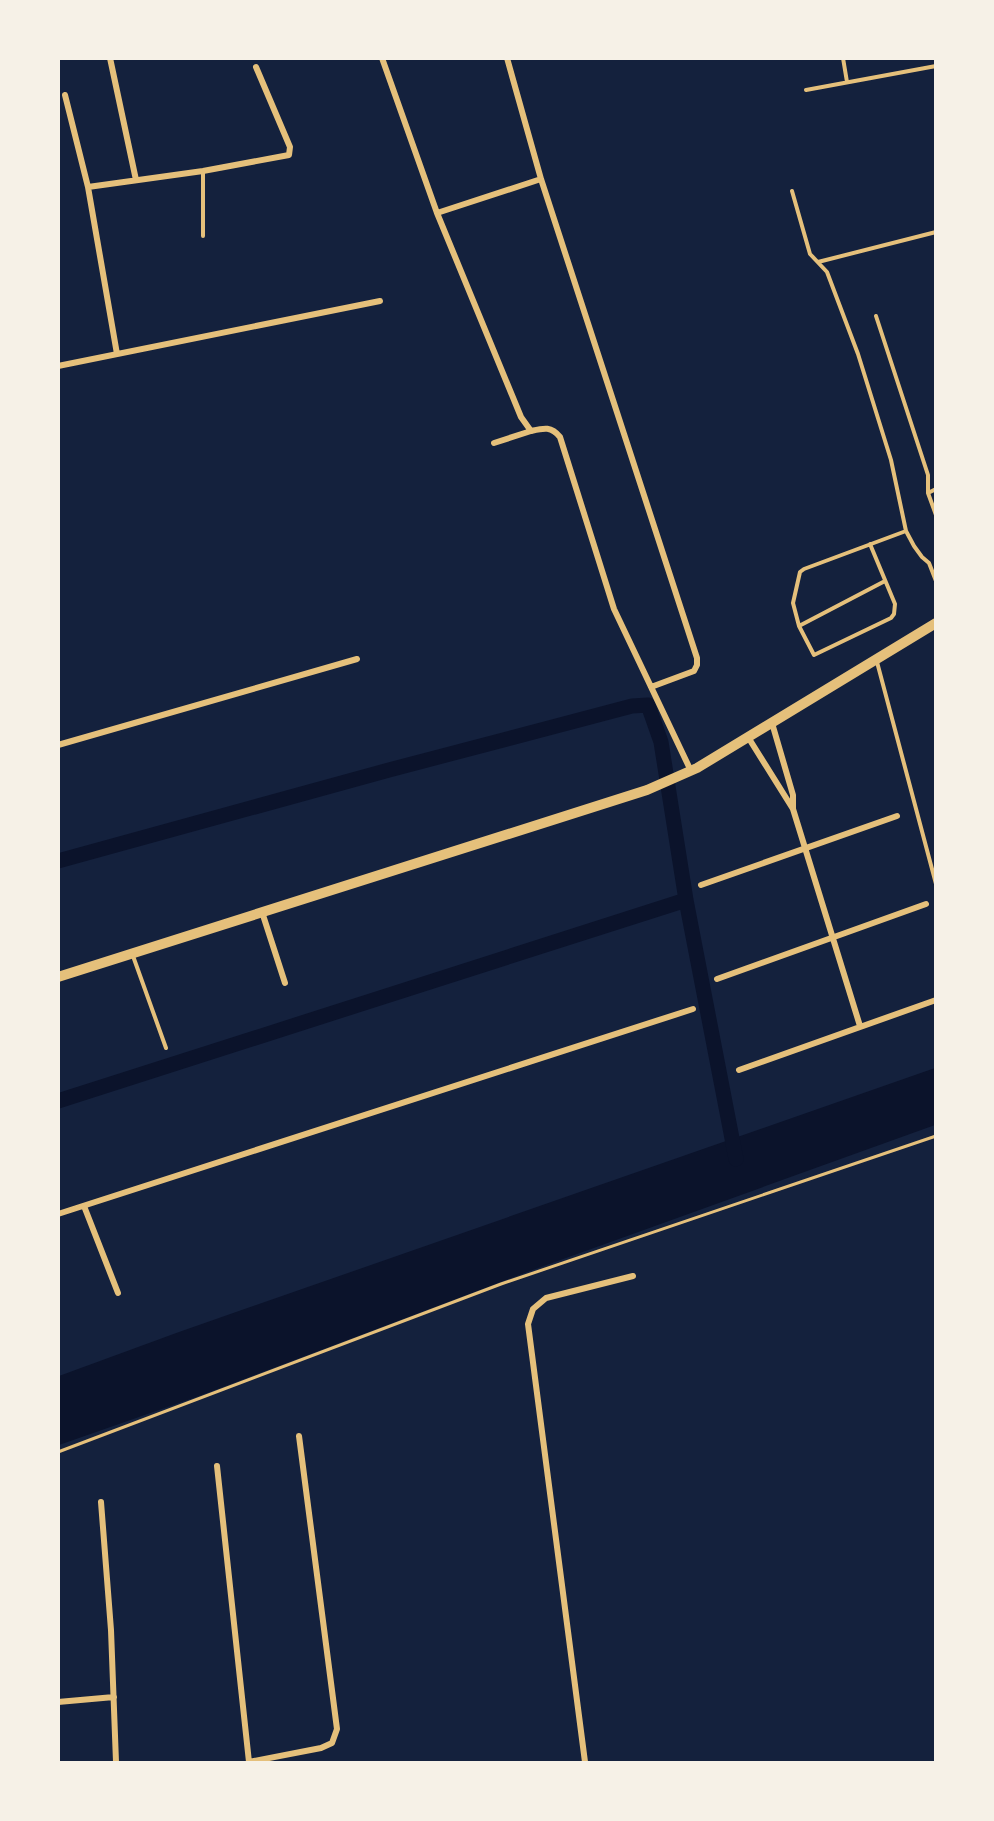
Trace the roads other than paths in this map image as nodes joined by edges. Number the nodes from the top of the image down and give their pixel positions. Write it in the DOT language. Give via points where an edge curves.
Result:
graph roads {
  1 [pos="110,58"];
  2 [pos="382,58"];
  3 [pos="507,58"];
  4 [pos="843,58"];
  5 [pos="936,66"];
  6 [pos="256,67"];
  7 [pos="847,82"];
  8 [pos="806,90"];
  9 [pos="65,95"];
  10 [pos="203,171"];
  11 [pos="541,179"];
  12 [pos="136,180"];
  13 [pos="88,187"];
  14 [pos="792,191"];
  15 [pos="437,213"];
  16 [pos="936,232"];
  17 [pos="204,236"];
  18 [pos="817,262"];
  19 [pos="380,301"];
  20 [pos="876,316"];
  21 [pos="117,354"];
  22 [pos="58,366"];
  23 [pos="531,430"];
  24 [pos="494,443"];
  25 [pos="936,489"];
  26 [pos="928,493"];
  27 [pos="936,515"];
  28 [pos="906,531"];
  29 [pos="870,544"];
  30 [pos="885,581"];
  31 [pos="936,581"];
  32 [pos="936,623"];
  33 [pos="799,626"];
  34 [pos="876,658"];
  35 [pos="357,659"];
  36 [pos="651,687"];
  37 [pos="772,723"];
  38 [pos="748,737"];
  39 [pos="58,745"];
  40 [pos="691,771"];
  41 [pos="793,809"];
  42 [pos="897,816"];
  43 [pos="806,847"];
  44 [pos="936,884"];
  45 [pos="701,885"];
  46 [pos="926,904"];
  47 [pos="262,912"];
  48 [pos="833,938"];
  49 [pos="132,953"];
  50 [pos="58,977"];
  51 [pos="717,979"];
  52 [pos="285,983"];
  53 [pos="936,1000"];
  54 [pos="693,1009"];
  55 [pos="860,1026"];
  56 [pos="166,1048"];
  57 [pos="739,1070"];
  58 [pos="84,1206"];
  59 [pos="58,1214"];
  60 [pos="633,1276"];
  61 [pos="118,1293"];
  62 [pos="299,1436"];
  63 [pos="217,1466"];
  64 [pos="101,1502"];
  65 [pos="114,1697"];
  66 [pos="58,1702"];
  67 [pos="116,1762"];
  68 [pos="249,1762"];
  69 [pos="585,1762"];
  1 -- 12 [label="street"];
  2 -- 15 [label="street"];
  3 -- 11 [label="street"];
  4 -- 7 [label="lane"];
  5 -- 7 [label="lane"];
  6 -- 10 [label="street" via="290,147 289,155"];
  7 -- 8 [label="lane"];
  9 -- 13 [label="street"];
  10 -- 12 [label="street"];
  10 -- 17 [label="lane"];
  11 -- 15 [label="street"];
  11 -- 36 [label="street" via="697,658 694,670"];
  12 -- 13 [label="street"];
  13 -- 21 [label="street"];
  14 -- 18 [label="lane" via="810,254"];
  15 -- 23 [label="street" via="521,417"];
  16 -- 18 [label="lane"];
  18 -- 28 [label="lane" via="827,272 858,354 891,460"];
  19 -- 21 [label="street"];
  20 -- 26 [label="lane" via="927,475"];
  21 -- 22 [label="street"];
  23 -- 24 [label="street"];
  23 -- 36 [label="street" via="546,427 560,436 614,609"];
  25 -- 26 [label="lane"];
  26 -- 27 [label="lane"];
  28 -- 29 [label="lane"];
  28 -- 31 [label="lane" via="929,563"];
  29 -- 30 [label="lane"];
  29 -- 33 [label="lane" via="800,572 793,603"];
  30 -- 33 [label="lane"];
  30 -- 33 [label="lane" via="895,604 891,618 817,655"];
  32 -- 34 [label="street"];
  34 -- 37 [label="street"];
  34 -- 44 [label="lane"];
  35 -- 39 [label="street"];
  36 -- 40 [label="street"];
  37 -- 38 [label="street"];
  37 -- 41 [label="street" via="793,795"];
  38 -- 40 [label="street"];
  38 -- 41 [label="street"];
  40 -- 47 [label="street" via="647,790"];
  41 -- 43 [label="street"];
  42 -- 43 [label="street"];
  43 -- 45 [label="street"];
  43 -- 48 [label="street"];
  46 -- 48 [label="street"];
  47 -- 49 [label="street"];
  47 -- 52 [label="street"];
  48 -- 51 [label="street"];
  48 -- 55 [label="street"];
  49 -- 50 [label="street"];
  49 -- 56 [label="lane"];
  53 -- 55 [label="street"];
  54 -- 58 [label="street"];
  55 -- 57 [label="street"];
  58 -- 59 [label="street"];
  58 -- 61 [label="street"];
  60 -- 69 [label="street" via="546,1298 533,1309 528,1324"];
  62 -- 68 [label="street" via="337,1730 332,1743 321,1748"];
  63 -- 68 [label="street"];
  64 -- 65 [label="street"];
  65 -- 66 [label="street"];
  65 -- 67 [label="street"];
}
